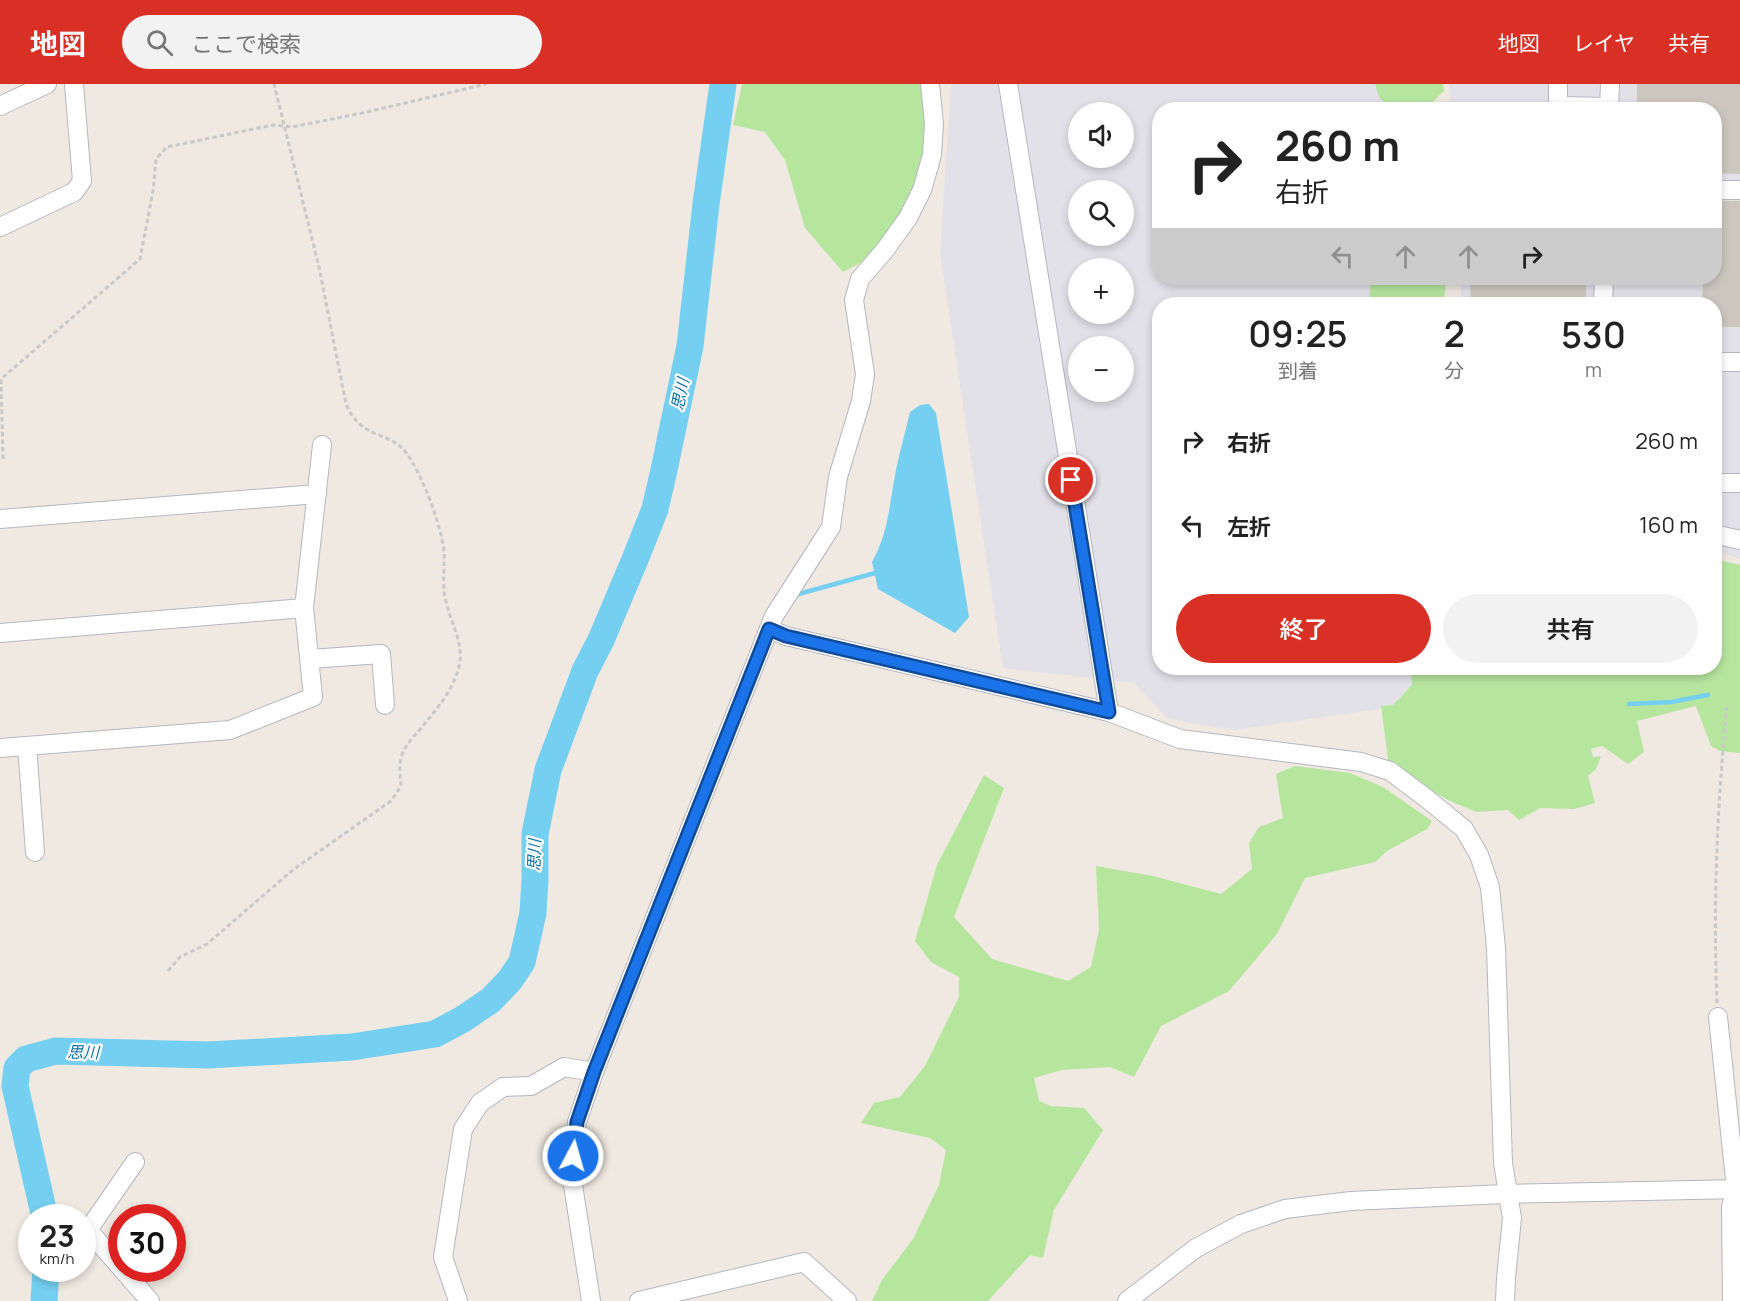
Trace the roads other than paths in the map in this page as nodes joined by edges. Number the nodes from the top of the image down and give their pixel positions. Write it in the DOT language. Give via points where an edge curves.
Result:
graph roads {
  1 [pos="47,84"];
  2 [pos="74,84"];
  3 [pos="930,84"];
  4 [pos="1008,84"];
  5 [pos="1558,84"];
  6 [pos="1610,84"];
  7 [pos="1558,102"];
  8 [pos="1609,102"];
  9 [pos="0,106"];
  10 [pos="1722,190"];
  11 [pos="1740,190"];
  12 [pos="0,227"];
  13 [pos="1722,362"];
  14 [pos="1740,362"];
  15 [pos="322,445"];
  16 [pos="1722,483"];
  17 [pos="1740,483"];
  18 [pos="317,494"];
  19 [pos="0,519"];
  20 [pos="1722,536"];
  21 [pos="1740,540"];
  22 [pos="304,608"];
  23 [pos="769,629"];
  24 [pos="0,633"];
  25 [pos="310,660"];
  26 [pos="385,705"];
  27 [pos="1109,712"];
  28 [pos="27,746"];
  29 [pos="0,748"];
  30 [pos="35,852"];
  31 [pos="1718,1017"];
  32 [pos="594,1072"];
  33 [pos="135,1162"];
  34 [pos="1738,1189"];
  35 [pos="1508,1194"];
  36 [pos="108,1253"];
  37 [pos="133,1282"];
  38 [pos="150,1301"];
  39 [pos="458,1301"];
  40 [pos="591,1301"];
  41 [pos="639,1301"];
  42 [pos="847,1301"];
  43 [pos="1127,1301"];
  44 [pos="1505,1301"];
  45 [pos="1732,1301"];
  1 -- 9 [label="street"];
  2 -- 12 [label="street" via="81,181 74,192"];
  3 -- 23 [label="street" via="932,155 922,190 908,218 860,279 854,300 865,374 838,477 831,527"];
  4 -- 27 [label="street"];
  5 -- 7 [label="street"];
  6 -- 8 [label="street"];
  10 -- 11 [label="street"];
  13 -- 14 [label="street"];
  15 -- 18 [label="street"];
  16 -- 17 [label="street"];
  18 -- 19 [label="street"];
  18 -- 22 [label="street"];
  20 -- 21 [label="street"];
  22 -- 24 [label="street"];
  22 -- 25 [label="street"];
  23 -- 27 [label="street"];
  23 -- 32 [label="street"];
  25 -- 26 [label="street" via="381,654"];
  25 -- 28 [label="street" via="313,697 230,730"];
  27 -- 35 [label="street" via="1180,740 1361,762 1390,771 1464,830 1479,855 1490,887 1496,948 1503,1163"];
  28 -- 29 [label="street"];
  28 -- 30 [label="street"];
  31 -- 34 [label="street"];
  32 -- 39 [label="street" via="564,1067 531,1086 503,1087 480,1103 463,1129 443,1257"];
  32 -- 40 [label="street" via="577,1122 571,1172"];
  33 -- 36 [label="street" via="88,1230"];
  34 -- 35 [label="street"];
  34 -- 45 [label="street" via="1731,1207"];
  35 -- 43 [label="street" via="1351,1201 1285,1209 1241,1224 1196,1248"];
  35 -- 44 [label="street" via="1512,1218"];
  37 -- 38 [label="street"];
  41 -- 42 [label="street" via="804,1262"];
}
